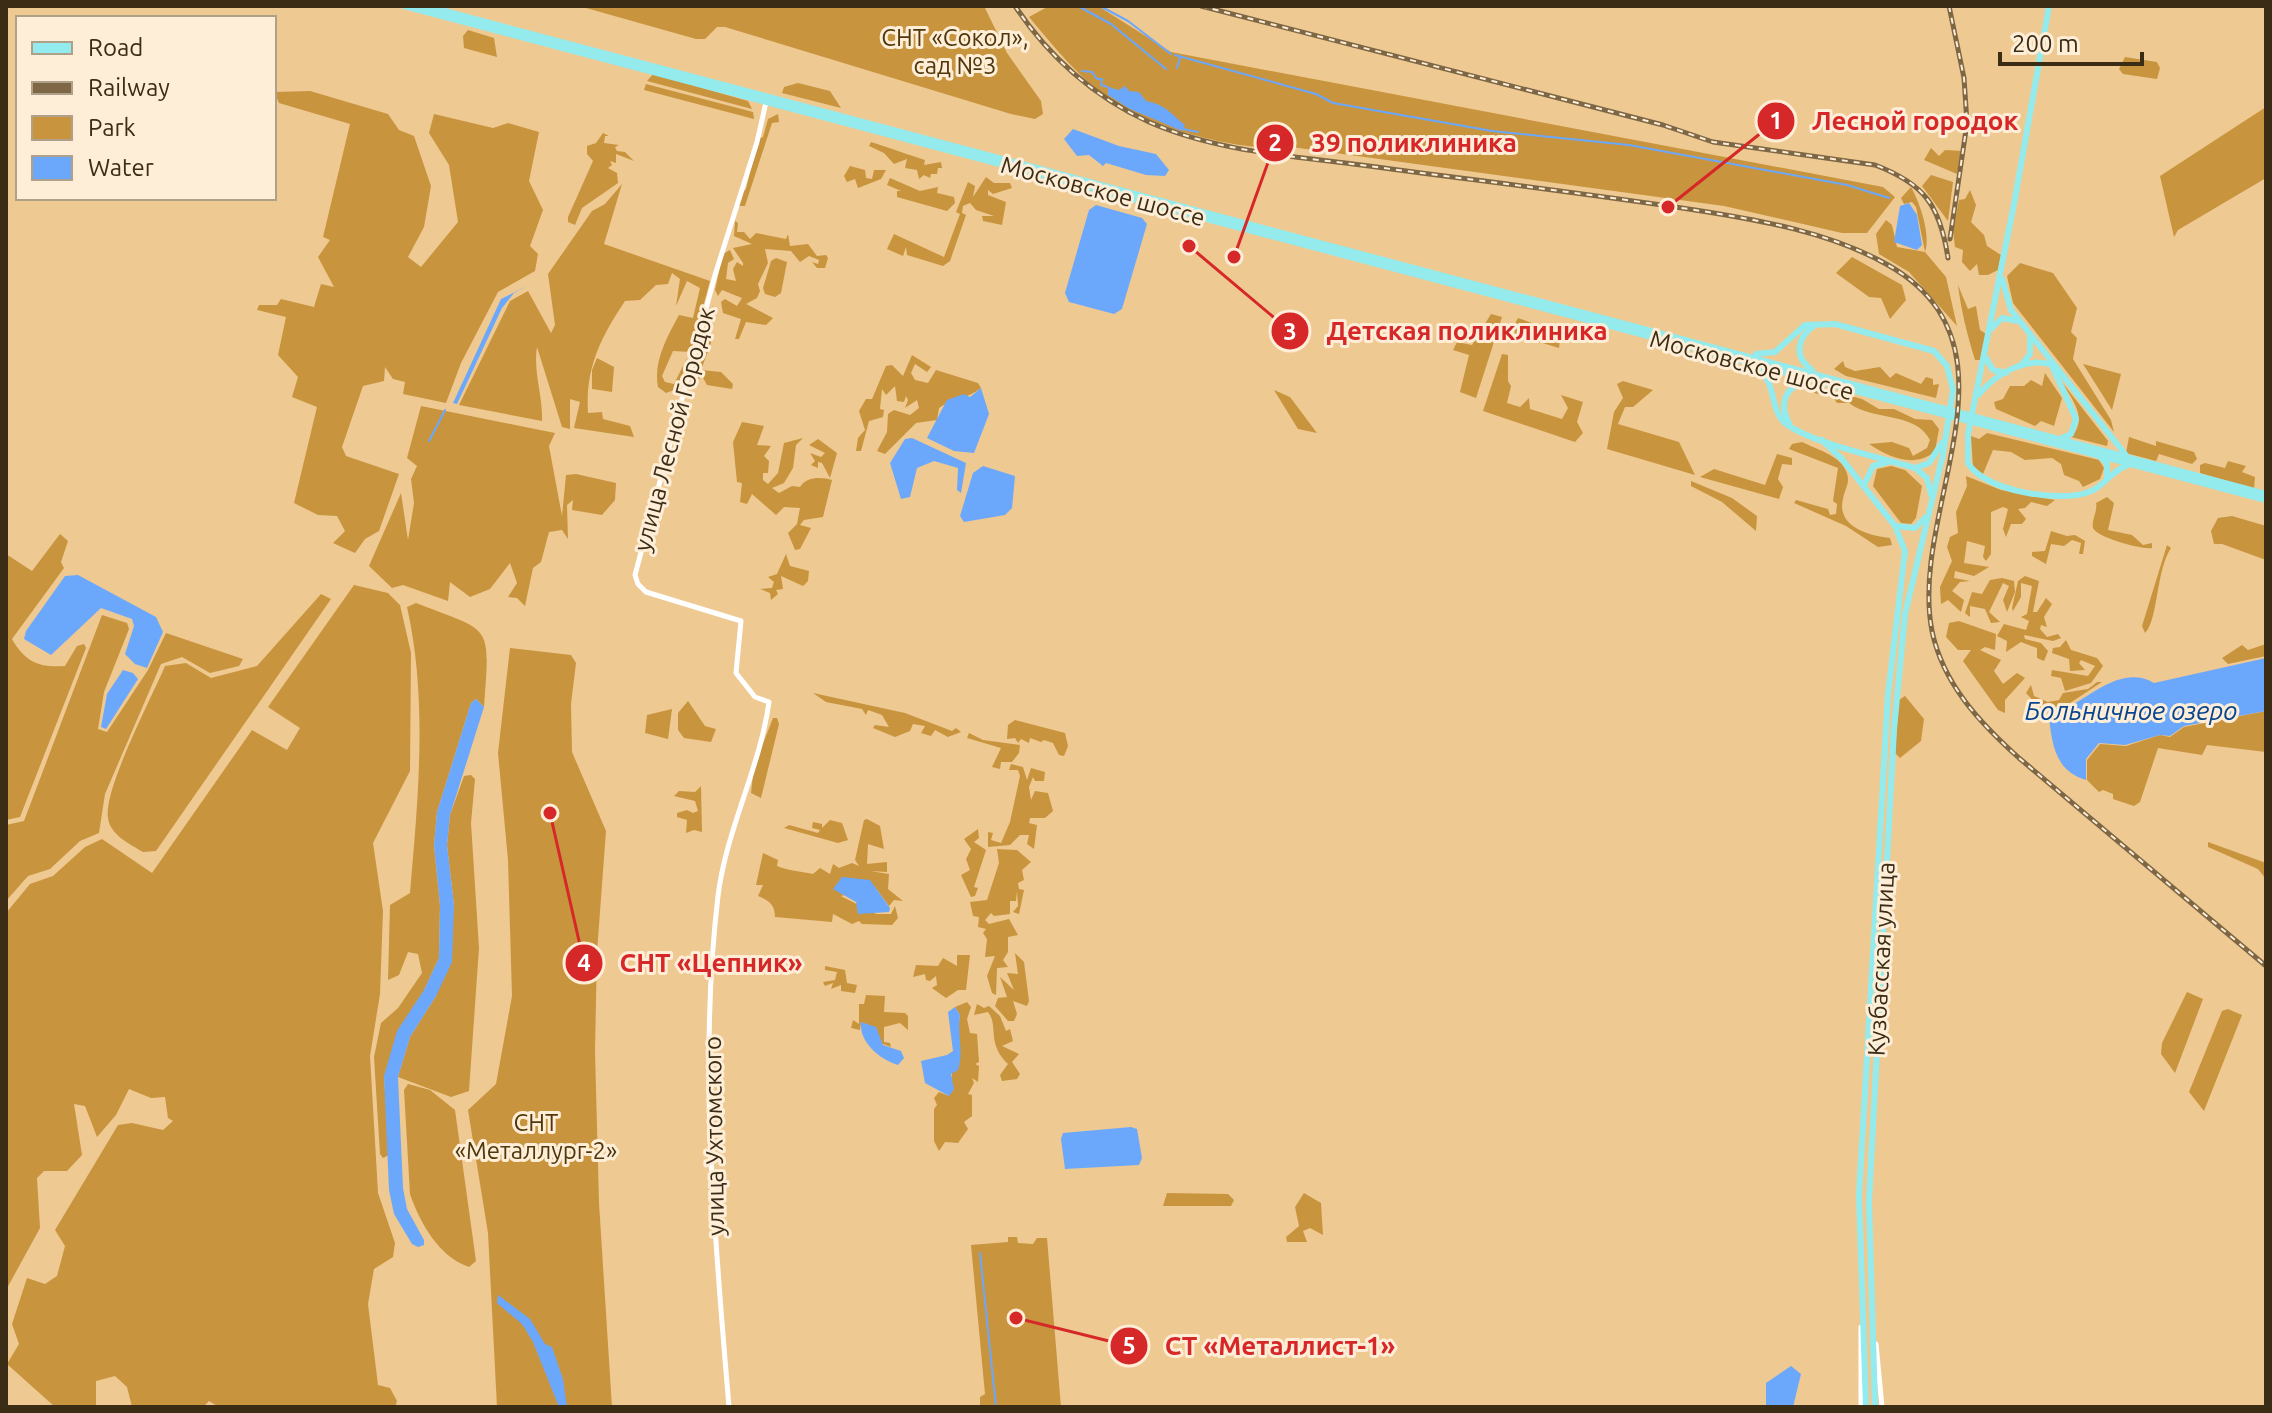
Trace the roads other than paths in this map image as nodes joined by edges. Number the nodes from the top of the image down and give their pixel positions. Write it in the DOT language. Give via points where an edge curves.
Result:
graph roads {
  1 [pos="404,6"];
  2 [pos="426,6"];
  3 [pos="2049,6"];
  4 [pos="637,65"];
  5 [pos="766,98"];
  6 [pos="2001,271"];
  7 [pos="1821,323"];
  8 [pos="2021,323"];
  9 [pos="1989,332"];
  10 [pos="2030,335"];
  11 [pos="1985,354"];
  12 [pos="1732,355"];
  13 [pos="2022,364"];
  14 [pos="2052,365"];
  15 [pos="2006,373"];
  16 [pos="1825,380"];
  17 [pos="1977,397"];
  18 [pos="1982,422"];
  19 [pos="1791,426"];
  20 [pos="1946,437"];
  21 [pos="2060,439"];
  22 [pos="1822,440"];
  23 [pos="2093,454"];
  24 [pos="1891,461"];
  25 [pos="2132,461"];
  26 [pos="1915,468"];
  27 [pos="2106,481"];
  28 [pos="1864,485"];
  29 [pos="2266,497"];
  30 [pos="1932,499"];
  31 [pos="1928,514"];
  32 [pos="1895,526"];
  33 [pos="724,866"];
  34 [pos="1867,1311"];
  35 [pos="729,1407"];
  36 [pos="1863,1407"];
  37 [pos="1875,1407"];
  38 [pos="1882,1407"];
  1 -- 4 [label="main road, Московское шоссе"];
  2 -- 4 [label="main road, Московское шоссе"];
  3 -- 6 [label="main road"];
  4 -- 5 [label="main road, Московское шоссе"];
  5 -- 12 [label="main road, Московское шоссе"];
  5 -- 33 [label="street, улица Лесной Городок" via="765,118 715,275 635,575 646,592 741,621 736,673 755,697 769,702"];
  6 -- 8 [label="main road" via="2006,301"];
  6 -- 9 [label="main road"];
  7 -- 12 [label="main road" via="1805,325 1771,354"];
  7 -- 16 [label="main road" via="1803,336 1799,354"];
  7 -- 20 [label="main road" via="1940,356 1953,390"];
  8 -- 9 [label="main road" via="2002,318"];
  8 -- 10 [label="main road"];
  9 -- 11 [label="main road"];
  10 -- 13 [label="main road" via="2031,349"];
  10 -- 14 [label="main road"];
  11 -- 15 [label="main road" via="1989,367"];
  11 -- 17 [label="main road"];
  12 -- 16 [label="main road, Московское шоссе"];
  12 -- 19 [label="main road" via="1765,374 1780,416"];
  13 -- 14 [label="main road"];
  13 -- 15 [label="main road"];
  14 -- 21 [label="main road" via="2076,419 2071,434"];
  14 -- 25 [label="main road"];
  15 -- 17 [label="main road"];
  16 -- 18 [label="main road, Московское шоссе"];
  16 -- 19 [label="main road" via="1790,388 1784,409"];
  17 -- 27 [label="main road" via="1966,449 1968,463 1979,477 2017,490 2056,495 2085,494"];
  18 -- 21 [label="main road, Московское шоссе"];
  18 -- 23 [label="main road, Московское шоссе"];
  19 -- 22 [label="main road"];
  20 -- 26 [label="main road" via="1929,463"];
  20 -- 30 [label="main road"];
  21 -- 25 [label="main road, Московское шоссе"];
  22 -- 24 [label="main road"];
  22 -- 28 [label="main road"];
  23 -- 25 [label="main road, Московское шоссе"];
  23 -- 27 [label="main road" via="2107,463"];
  24 -- 26 [label="main road"];
  24 -- 28 [label="main road" via="1873,466"];
  25 -- 27 [label="main road"];
  25 -- 29 [label="main road, Московское шоссе"];
  26 -- 30 [label="main road" via="1927,478"];
  28 -- 32 [label="main road"];
  30 -- 31 [label="main road"];
  31 -- 32 [label="main road" via="1915,528"];
  31 -- 34 [label="main road, Кузбасская улица" via="1905,614 1894,729 1872,1101"];
  32 -- 34 [label="main road, Кузбасская улица" via="1905,563 1888,694 1860,1180"];
  33 -- 35 [label="street, улица Ухтомского" via="710,1055"];
  34 -- 36 [label="main road, Кузбасская улица"];
  34 -- 37 [label="main road, Кузбасская улица"];
  34 -- 38 [label="street"];
}
